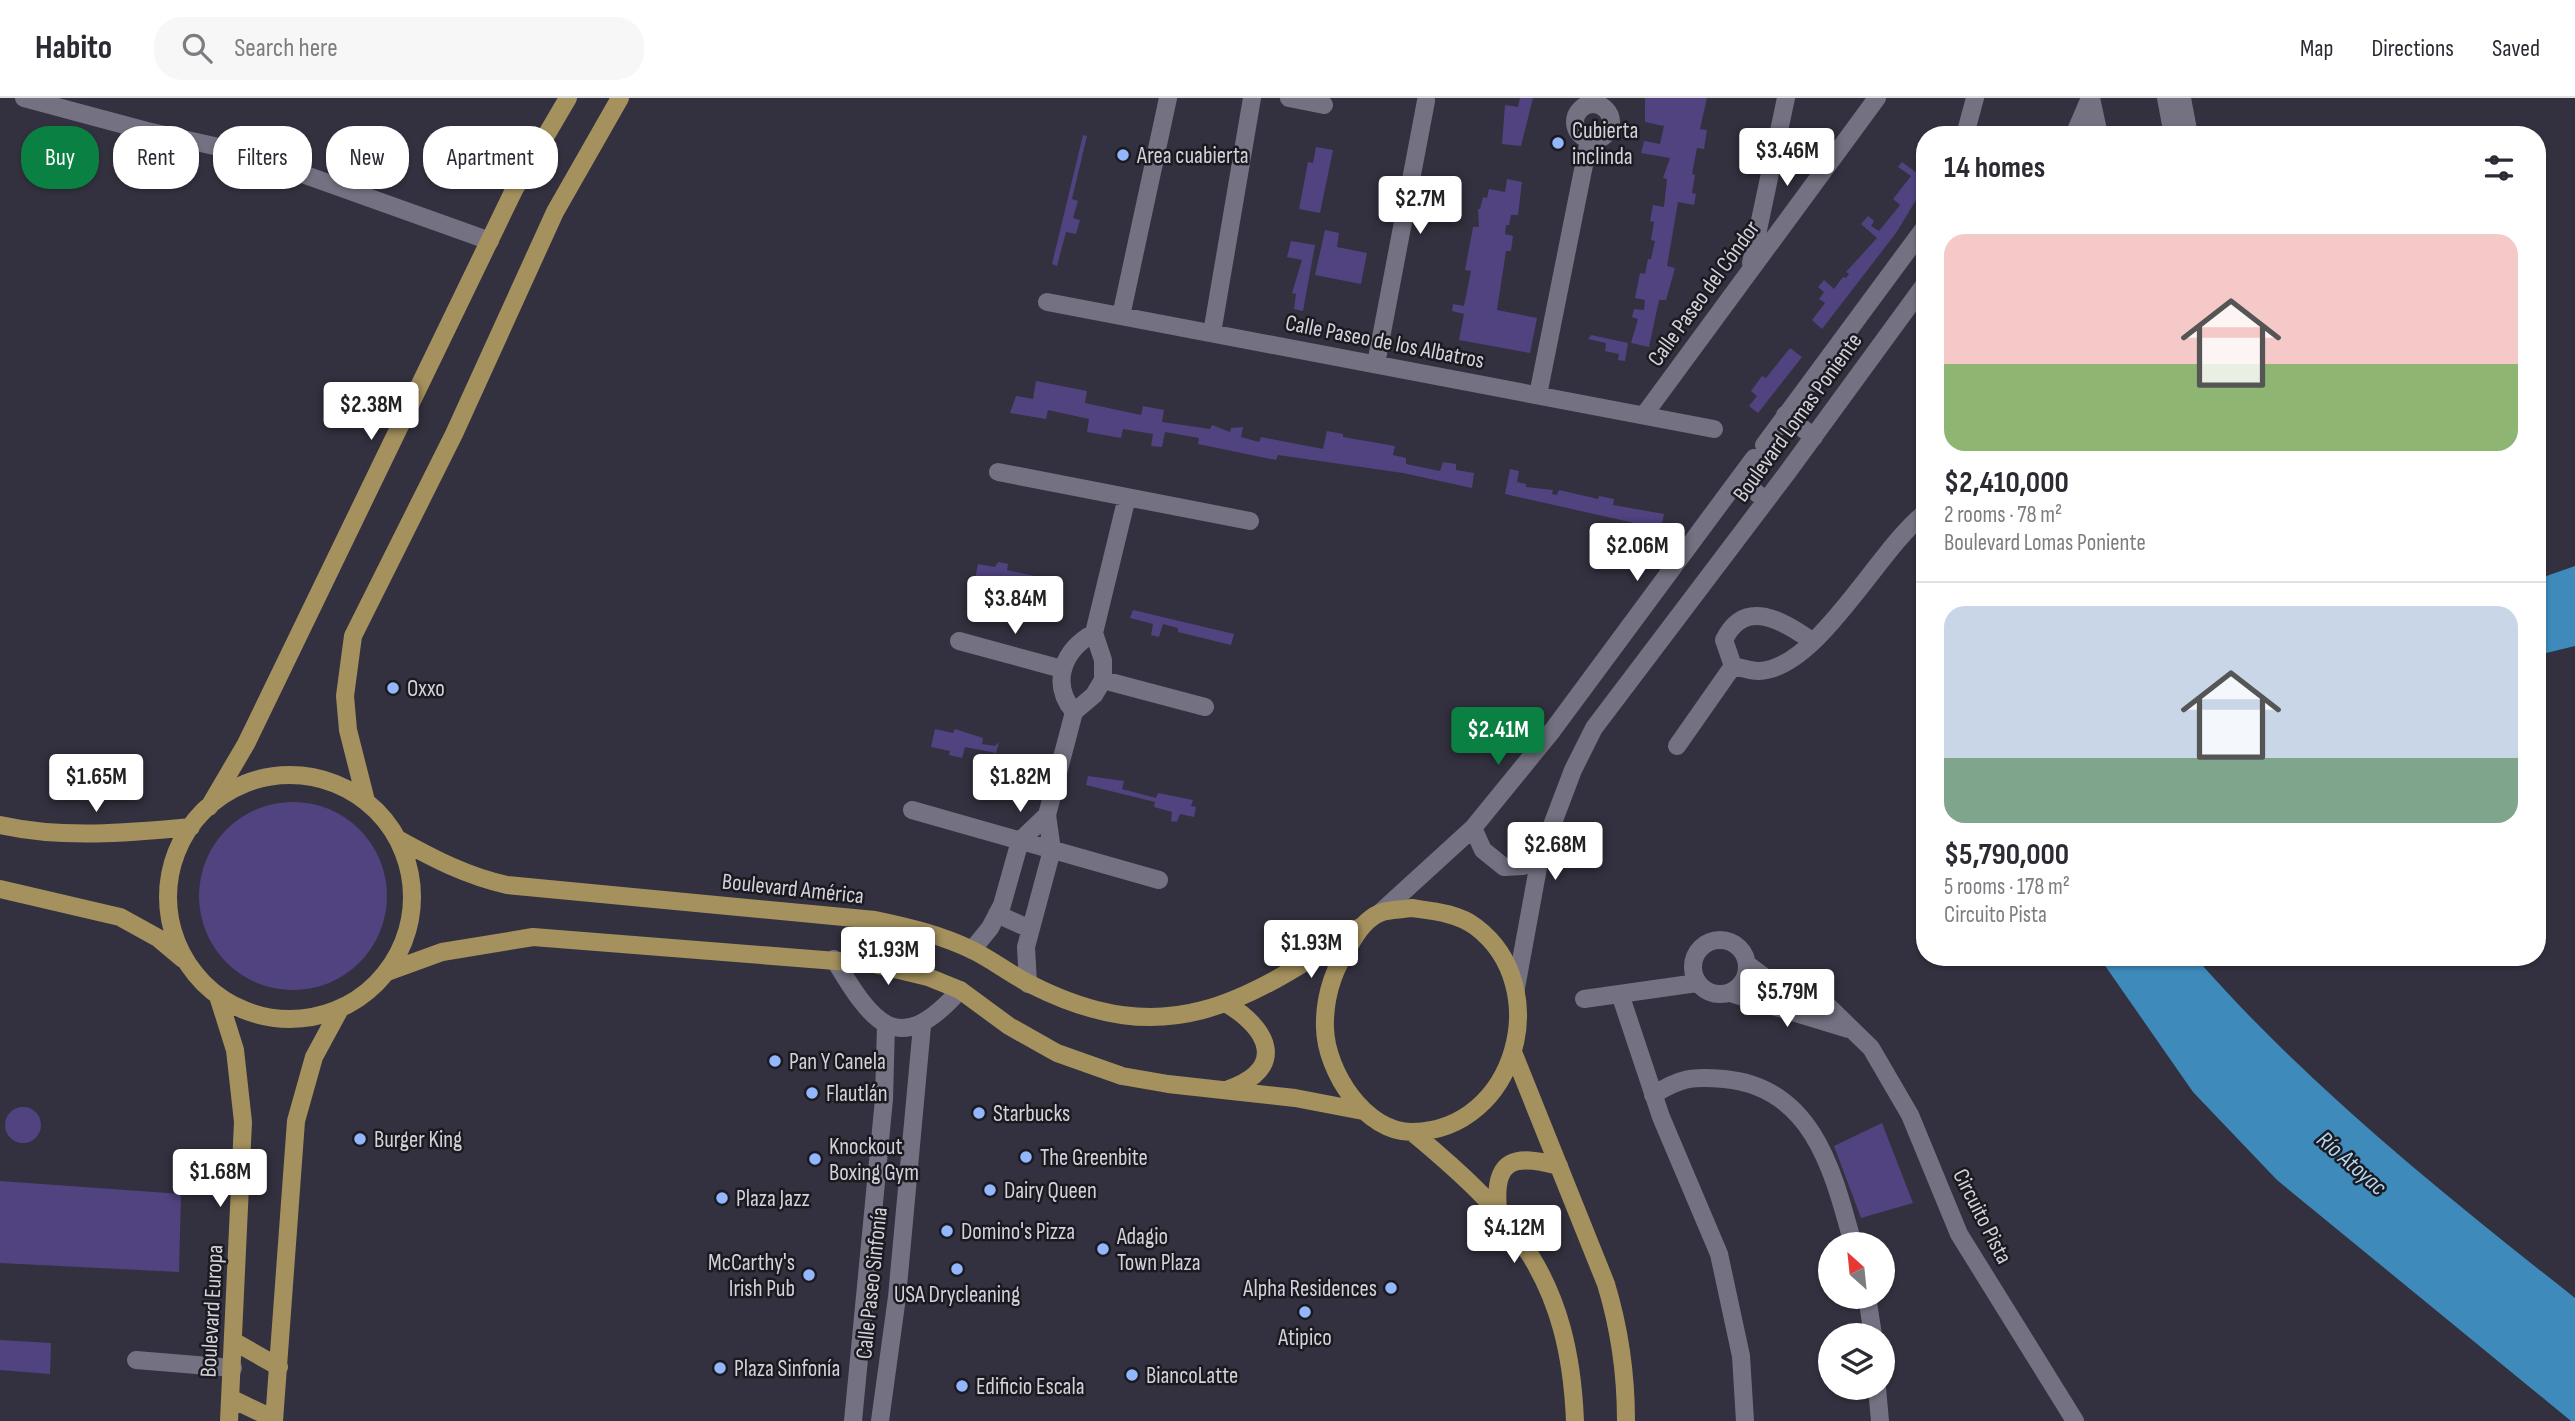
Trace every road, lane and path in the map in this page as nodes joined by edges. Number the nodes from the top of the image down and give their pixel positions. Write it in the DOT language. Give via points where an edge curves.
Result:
graph roads {
  1 [pos="24,98"];
  2 [pos="568,98"];
  3 [pos="620,98"];
  4 [pos="1168,98"];
  5 [pos="1252,98"];
  6 [pos="1289,98"];
  7 [pos="1786,98"];
  8 [pos="1877,98"];
  9 [pos="1975,98"];
  10 [pos="2090,98"];
  11 [pos="2166,98"];
  12 [pos="2182,98"];
  13 [pos="1428,99"];
  14 [pos="1597,101"];
  15 [pos="1324,105"];
  16 [pos="1967,126"];
  17 [pos="2078,126"];
  18 [pos="2097,126"];
  19 [pos="2171,126"];
  20 [pos="2187,126"];
  21 [pos="1589,140"];
  22 [pos="1916,239"];
  23 [pos="489,241"];
  24 [pos="1750,270"];
  25 [pos="1916,296"];
  26 [pos="1047,302"];
  27 [pos="1121,316"];
  28 [pos="1212,333"];
  29 [pos="1376,364"];
  30 [pos="1538,395"];
  31 [pos="1644,415"];
  32 [pos="1785,415"];
  33 [pos="1714,429"];
  34 [pos="1814,438"];
  35 [pos="998,472"];
  36 [pos="1740,478"];
  37 [pos="1127,497"];
  38 [pos="1766,501"];
  39 [pos="1250,521"];
  40 [pos="1916,521"];
  41 [pos="1094,634"];
  42 [pos="959,641"];
  43 [pos="1812,641"];
  44 [pos="1733,666"];
  45 [pos="1062,669"];
  46 [pos="1103,680"];
  47 [pos="1205,707"];
  48 [pos="1074,712"];
  49 [pos="1678,746"];
  50 [pos="366,801"];
  51 [pos="209,807"];
  52 [pos="912,810"];
  53 [pos="1046,814"];
  54 [pos="0,825"];
  55 [pos="191,827"];
  56 [pos="1473,828"];
  57 [pos="398,839"];
  58 [pos="1020,841"];
  59 [pos="1052,850"];
  60 [pos="1540,857"];
  61 [pos="1159,880"];
  62 [pos="0,889"];
  63 [pos="1381,912"];
  64 [pos="997,914"];
  65 [pos="1362,926"];
  66 [pos="1030,929"];
  67 [pos="972,950"];
  68 [pos="834,959"];
  69 [pos="186,961"];
  70 [pos="1747,964"];
  71 [pos="387,972"];
  72 [pos="1697,983"];
  73 [pos="1028,984"];
  74 [pos="1516,988"];
  75 [pos="960,990"];
  76 [pos="1620,993"];
  77 [pos="1730,993"];
  78 [pos="218,996"];
  79 [pos="1584,999"];
  80 [pos="1227,1004"];
  81 [pos="340,1009"];
  82 [pos="886,1025"];
  83 [pos="922,1026"];
  84 [pos="1854,1031"];
  85 [pos="1513,1052"];
  86 [pos="1229,1089"];
  87 [pos="1653,1095"];
  88 [pos="1363,1111"];
  89 [pos="1412,1132"];
  90 [pos="1559,1166"];
  91 [pos="1499,1209"];
  92 [pos="1849,1232"];
  93 [pos="235,1342"];
  94 [pos="136,1360"];
  95 [pos="279,1367"];
  96 [pos="233,1368"];
  97 [pos="232,1399"];
  98 [pos="1878,1400"];
  99 [pos="274,1420"];
  100 [pos="229,1421"];
  101 [pos="853,1421"];
  102 [pos="880,1421"];
  103 [pos="1575,1421"];
  104 [pos="1626,1421"];
  105 [pos="1745,1421"];
  106 [pos="1880,1421"];
  107 [pos="2075,1421"];
  1 -- 23 [label="street" via="241,152"];
  2 -- 23 [label="main road"];
  3 -- 50 [label="main road" via="555,212 454,434 353,636 345,696 348,730"];
  4 -- 27 [label="street"];
  5 -- 28 [label="street"];
  6 -- 15 [label="street"];
  7 -- 24 [label="street"];
  8 -- 24 [label="street, Calle Paseo del Cóndor"];
  9 -- 16 [label="street"];
  10 -- 17 [label="street"];
  10 -- 18 [label="street"];
  11 -- 19 [label="street"];
  12 -- 20 [label="street"];
  13 -- 29 [label="street"];
  14 -- 21 [label="street" via="1608,112 1611,126 1603,137"];
  14 -- 21 [label="street" via="1583,106 1575,118 1577,132"];
  21 -- 30 [label="street"];
  22 -- 32 [label="street, Boulevard Lomas Poniente"];
  23 -- 51 [label="main road" via="252,732"];
  24 -- 31 [label="street, Calle Paseo del Cóndor"];
  25 -- 34 [label="street, Boulevard Lomas Poniente"];
  26 -- 27 [label="street, Calle Paseo de los Albatros"];
  27 -- 28 [label="street, Calle Paseo de los Albatros"];
  28 -- 29 [label="street, Calle Paseo de los Albatros"];
  29 -- 30 [label="street, Calle Paseo de los Albatros"];
  30 -- 31 [label="street, Calle Paseo de los Albatros"];
  31 -- 33 [label="street, Calle Paseo de los Albatros"];
  32 -- 34 [label="street"];
  32 -- 36 [label="street, Boulevard Lomas Poniente"];
  34 -- 38 [label="street, Boulevard Lomas Poniente"];
  35 -- 37 [label="street"];
  36 -- 38 [label="street"];
  36 -- 56 [label="street, Boulevard Lomas Poniente" via="1552,732"];
  37 -- 39 [label="street"];
  37 -- 41 [label="street"];
  38 -- 60 [label="street, Boulevard Lomas Poniente" via="1594,728"];
  40 -- 43 [label="street"];
  41 -- 45 [label="street" via="1072,650"];
  41 -- 46 [label="street" via="1103,660"];
  42 -- 45 [label="street"];
  43 -- 44 [label="street" via="1802,653 1776,667 1760,671"];
  43 -- 44 [label="street" via="1772,619 1741,618 1724,640"];
  44 -- 49 [label="street"];
  45 -- 48 [label="street" via="1062,691"];
  46 -- 47 [label="street"];
  46 -- 48 [label="street"];
  48 -- 53 [label="street"];
  50 -- 51 [label="main road" via="336,784 303,776 270,778 237,788"];
  50 -- 57 [label="main road"];
  51 -- 55 [label="main road"];
  52 -- 58 [label="street"];
  53 -- 58 [label="street"];
  53 -- 59 [label="street"];
  54 -- 55 [label="main road" via="78,834"];
  55 -- 69 [label="main road" via="169,879 168,908"];
  56 -- 60 [label="street" via="1483,850 1504,867 1523,866"];
  56 -- 63 [label="street, Boulevard Lomas Poniente"];
  57 -- 67 [label="main road, Boulevard América" via="476,878 507,885 875,920"];
  57 -- 71 [label="main road" via="410,872 413,906 405,941"];
  58 -- 59 [label="street"];
  58 -- 64 [label="street"];
  59 -- 61 [label="street"];
  59 -- 66 [label="street"];
  60 -- 74 [label="street, Boulevard Lomas Poniente"];
  62 -- 69 [label="main road" via="120,917"];
  63 -- 65 [label="main road"];
  63 -- 74 [label="main road" via="1438,911 1475,926 1505,962"];
  64 -- 66 [label="street"];
  64 -- 67 [label="street"];
  65 -- 80 [label="main road, Boulevard América" via="1291,972"];
  65 -- 88 [label="main road" via="1329,987 1325,1030 1330,1056"];
  66 -- 73 [label="street"];
  67 -- 73 [label="main road, Boulevard América"];
  68 -- 71 [label="main road" via="533,937 442,952"];
  68 -- 75 [label="main road" via="898,969"];
  68 -- 82 [label="street" via="860,1002"];
  69 -- 78 [label="main road"];
  70 -- 72 [label="street" via="1740,948 1715,940 1699,949 1692,966"];
  70 -- 77 [label="street" via="1743,981"];
  70 -- 84 [label="street, Circuito Pista" via="1771,982 1829,1007"];
  71 -- 81 [label="main road" via="366,993"];
  72 -- 76 [label="street"];
  72 -- 77 [label="street" via="1712,993"];
  73 -- 80 [label="main road, Boulevard América" via="1120,1016 1187,1016"];
  74 -- 85 [label="main road"];
  75 -- 83 [label="street"];
  75 -- 86 [label="main road" via="1009,1026 1057,1053 1122,1076"];
  76 -- 79 [label="street"];
  76 -- 87 [label="street"];
  77 -- 84 [label="street"];
  78 -- 81 [label="main road" via="247,1012 277,1019 309,1018"];
  78 -- 93 [label="main road, Boulevard Europa" via="235,1050 243,1122"];
  80 -- 86 [label="main road" via="1256,1025 1265,1048 1259,1068"];
  81 -- 95 [label="main road" via="314,1057 296,1121"];
  82 -- 83 [label="street" via="903,1029"];
  82 -- 101 [label="street, Calle Paseo Sinfonía" via="884,1099"];
  83 -- 102 [label="street, Calle Paseo Sinfonía" via="897,1297"];
  84 -- 107 [label="street, Circuito Pista" via="1887,1072 1910,1115 1959,1234"];
  85 -- 89 [label="main road" via="1483,1106 1461,1121"];
  85 -- 90 [label="main road"];
  86 -- 88 [label="main road"];
  87 -- 92 [label="street" via="1677,1079 1713,1078 1741,1080 1776,1094 1811,1130"];
  87 -- 105 [label="street" via="1719,1254 1741,1356"];
  88 -- 89 [label="main road" via="1390,1128"];
  89 -- 91 [label="main road"];
  90 -- 91 [label="main road" via="1527,1159 1504,1167 1497,1179"];
  90 -- 104 [label="main road" via="1617,1321"];
  91 -- 103 [label="main road" via="1528,1250 1562,1324"];
  93 -- 95 [label="main road"];
  93 -- 96 [label="main road, Boulevard Europa"];
  94 -- 96 [label="street"];
  95 -- 99 [label="main road"];
  96 -- 97 [label="main road, Boulevard Europa"];
  97 -- 99 [label="main road"];
  97 -- 100 [label="main road, Boulevard Europa"];
  98 -- 106 [label="street"];
}
